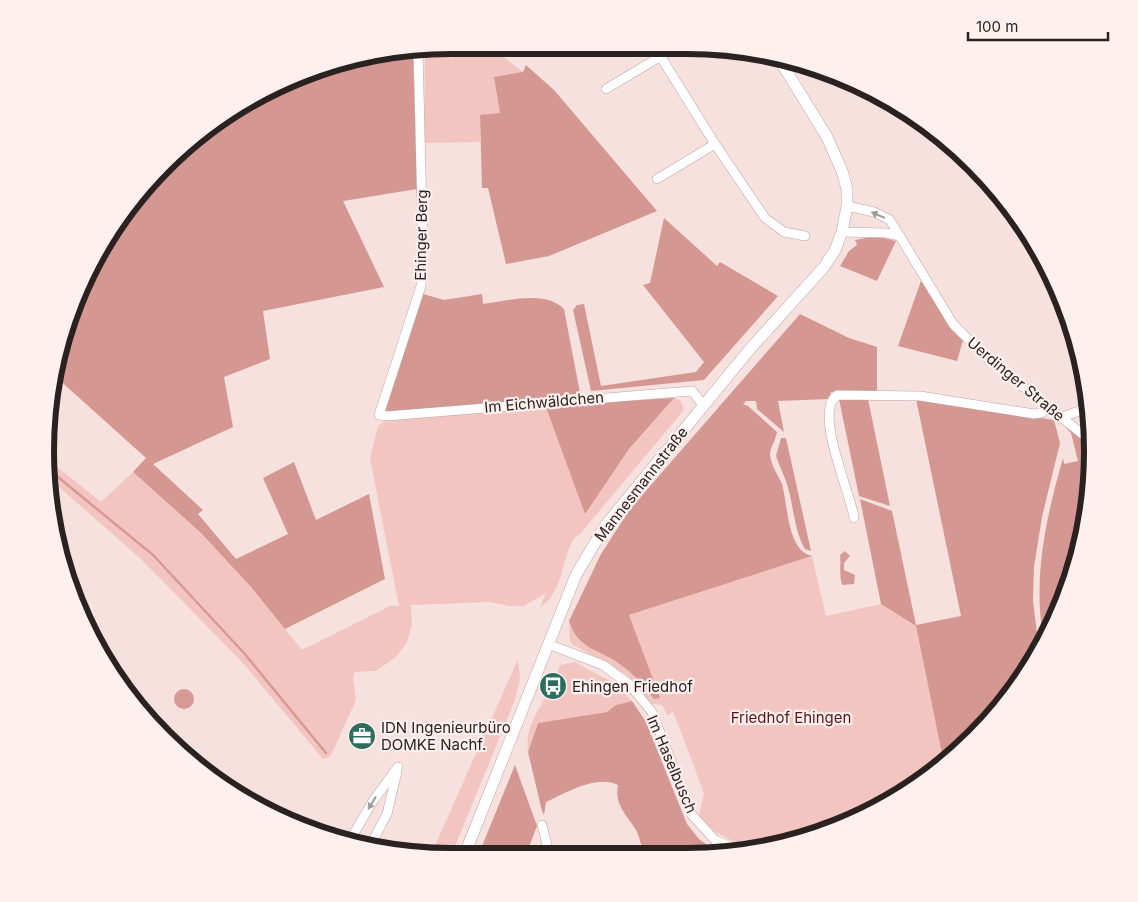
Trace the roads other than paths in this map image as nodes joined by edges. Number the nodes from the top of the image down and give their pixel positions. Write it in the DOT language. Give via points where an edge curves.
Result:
graph roads {
  1 [pos="664,54"];
  2 [pos="418,56"];
  3 [pos="661,56"];
  4 [pos="783,65"];
  5 [pos="606,89"];
  6 [pos="715,144"];
  7 [pos="657,179"];
  8 [pos="847,206"];
  9 [pos="842,232"];
  10 [pos="805,236"];
  11 [pos="900,236"];
  12 [pos="704,405"];
  13 [pos="1047,406"];
  14 [pos="1082,409"];
  15 [pos="379,414"];
  16 [pos="1062,417"];
  17 [pos="1083,435"];
  18 [pos="854,518"];
  19 [pos="548,644"];
  20 [pos="542,825"];
  21 [pos="352,836"];
  22 [pos="373,841"];
  23 [pos="729,846"];
  24 [pos="467,848"];
  25 [pos="548,848"];
  1 -- 3 [label="street"];
  2 -- 15 [label="street, Ehinger Berg" via="421,286"];
  3 -- 5 [label="street"];
  3 -- 6 [label="street"];
  4 -- 8 [label="main road" via="835,153 847,189"];
  6 -- 7 [label="street"];
  6 -- 10 [label="street" via="765,218 784,232"];
  8 -- 9 [label="main road, Mannesmannstraße"];
  11 -- 8 [label="street, Uerdinger Straße, one-way" via="890,220 874,212"];
  9 -- 11 [label="street"];
  9 -- 12 [label="main road, Mannesmannstraße" via="824,267"];
  11 -- 13 [label="street, Uerdinger Straße" via="953,324 986,357"];
  12 -- 15 [label="street, Im Eichwäldchen" via="692,391"];
  12 -- 19 [label="main road, Mannesmannstraße" via="605,526 576,575"];
  13 -- 16 [label="street, Uerdinger Straße"];
  13 -- 18 [label="street" via="1042,413 1034,414 920,396 837,395 828,411 838,468 849,494"];
  14 -- 16 [label="street"];
  16 -- 17 [label="street, Uerdinger Straße"];
  19 -- 23 [label="street, Im Haselbusch" via="603,665 630,684 652,712 692,815 715,840"];
  19 -- 24 [label="main road, Mannesmannstraße"];
  20 -- 25 [label="street"];
  22 -- 21 [label="street, one-way" via="387,814 398,766"];
}
